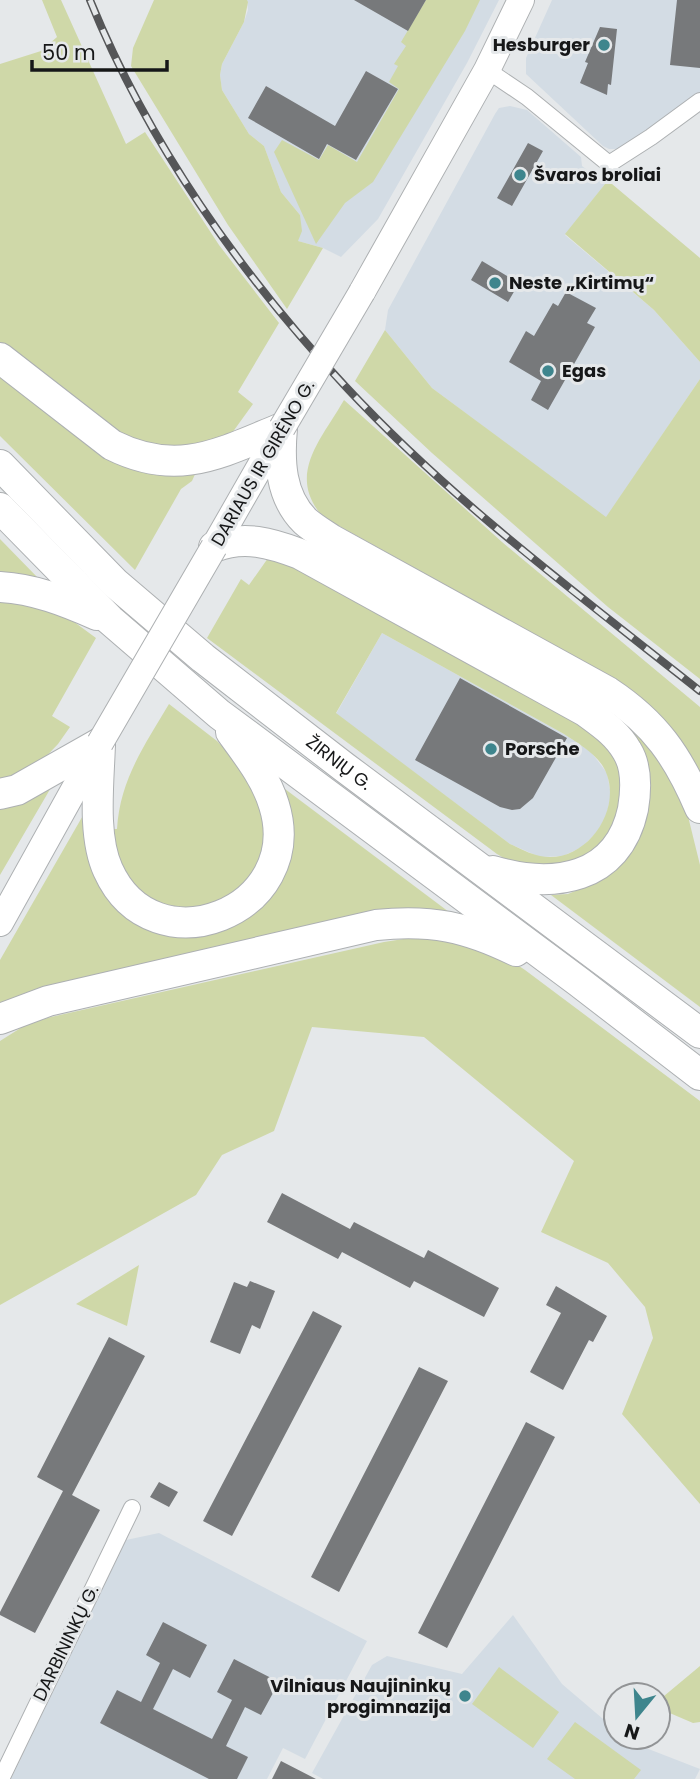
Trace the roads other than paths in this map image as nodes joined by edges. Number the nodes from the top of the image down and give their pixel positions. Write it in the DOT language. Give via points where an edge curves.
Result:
graph roads {
  1 [pos="522,0"];
  2 [pos="487,70"];
  3 [pos="700,101"];
  4 [pos="0,358"];
  5 [pos="282,428"];
  6 [pos="0,465"];
  7 [pos="0,508"];
  8 [pos="214,547"];
  9 [pos="0,587"];
  10 [pos="110,620"];
  11 [pos="219,714"];
  12 [pos="100,743"];
  13 [pos="0,794"];
  14 [pos="700,808"];
  15 [pos="478,867"];
  16 [pos="0,923"];
  17 [pos="579,982"];
  18 [pos="0,1019"];
  19 [pos="700,1032"];
  20 [pos="700,1075"];
  21 [pos="132,1508"];
  22 [pos="1,1779"];
  1 -- 2 [label="main road, DARIAUS IR GIRĖNO G."];
  2 -- 3 [label="street" via="609,164"];
  2 -- 5 [label="main road, DARIAUS IR GIRĖNO G., bridge"];
  4 -- 5 [label="highway" via="113,445 145,458 181,462 207,457"];
  5 -- 8 [label="main road, DARIAUS IR GIRĖNO G."];
  5 -- 14 [label="highway" via="284,483 305,522 632,708 671,750"];
  6 -- 15 [label="highway, ŽIRNIŲ G." via="115,583 203,658"];
  7 -- 10 [label="highway, ŽIRNIŲ G."];
  8 -- 12 [label="main road, DARIAUS IR GIRĖNO G., bridge"];
  8 -- 15 [label="highway" via="240,540 270,542 300,554 585,711 614,733 629,753 635,795 621,841 605,860 568,878 546,881"];
  9 -- 10 [label="highway" via="54,596"];
  10 -- 11 [label="highway, ŽIRNIŲ G."];
  11 -- 12 [label="highway" via="265,784 274,805 278,837 265,881 251,898 232,912 209,920 161,919 145,912 114,883 99,833"];
  11 -- 17 [label="highway, ŽIRNIŲ G."];
  12 -- 13 [label="highway" via="17,790"];
  12 -- 16 [label="main road, DARIAUS IR GIRĖNO G."];
  15 -- 19 [label="highway, ŽIRNIŲ G."];
  17 -- 18 [label="highway" via="484,935 410,922 376,925 48,1001"];
  17 -- 20 [label="highway"];
  21 -- 22 [label="street, DARBININKŲ G."];
}
